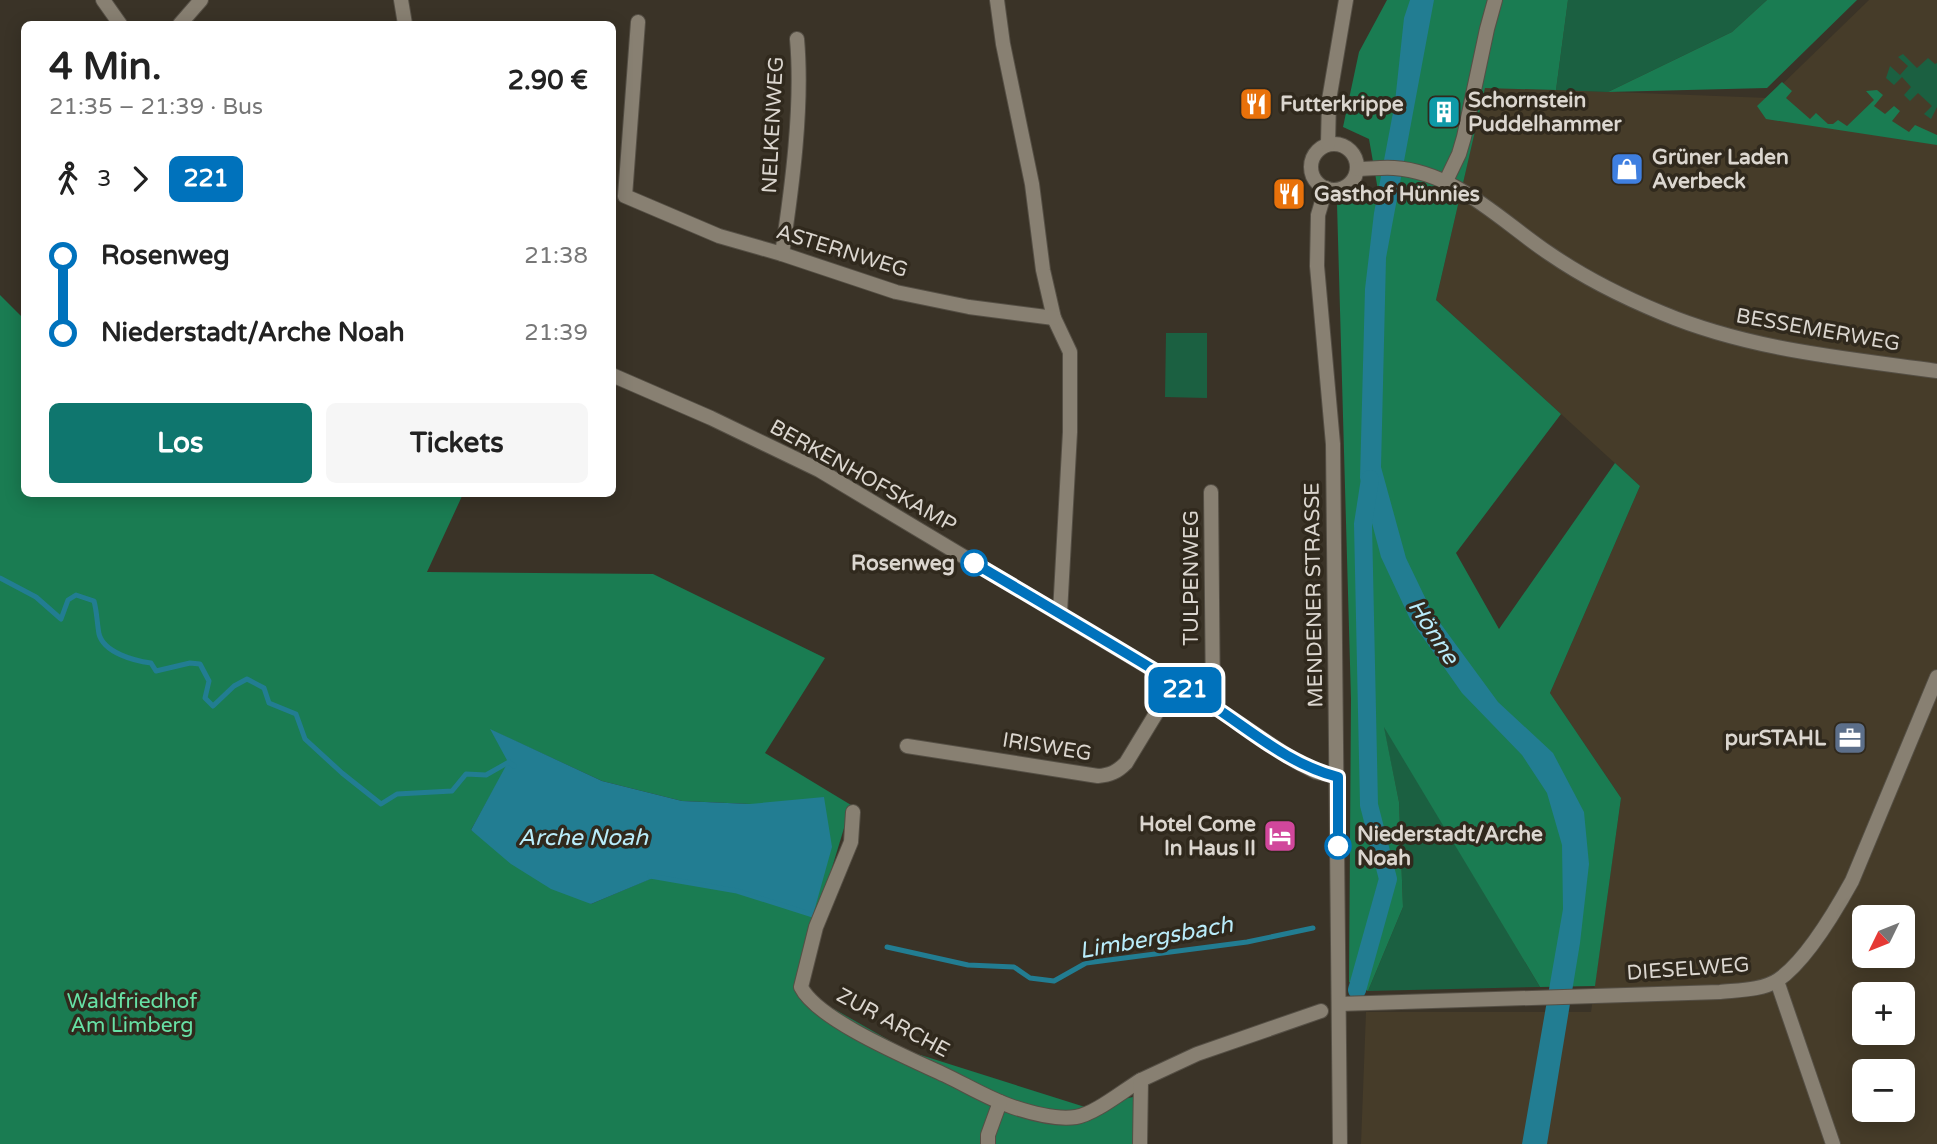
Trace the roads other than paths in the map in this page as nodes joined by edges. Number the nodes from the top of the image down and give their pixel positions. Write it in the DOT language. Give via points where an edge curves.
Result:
graph roads {
  1 [pos="103,0"];
  2 [pos="201,0"];
  3 [pos="401,0"];
  4 [pos="997,0"];
  5 [pos="1346,0"];
  6 [pos="1495,0"];
  7 [pos="118,21"];
  8 [pos="183,21"];
  9 [pos="404,21"];
  10 [pos="638,22"];
  11 [pos="797,39"];
  12 [pos="1328,144"];
  13 [pos="1361,169"];
  14 [pos="1445,183"];
  15 [pos="1326,188"];
  16 [pos="782,254"];
  17 [pos="1054,318"];
  18 [pos="1937,371"];
  19 [pos="616,377"];
  20 [pos="1211,492"];
  21 [pos="1060,613"];
  22 [pos="1937,677"];
  23 [pos="1174,684"];
  24 [pos="1213,706"];
  25 [pos="907,746"];
  26 [pos="1338,777"];
  27 [pos="853,812"];
  28 [pos="1777,981"];
  29 [pos="1339,1004"];
  30 [pos="1321,1012"];
  31 [pos="1141,1080"];
  32 [pos="1000,1102"];
  33 [pos="988,1144"];
  34 [pos="1140,1144"];
  35 [pos="1340,1144"];
  36 [pos="1833,1144"];
  1 -- 7 [label="street"];
  2 -- 8 [label="street"];
  3 -- 9 [label="street"];
  4 -- 17 [label="street"];
  5 -- 12 [label="street" via="1328,100"];
  6 -- 14 [label="street" via="1464,137"];
  10 -- 16 [label="street, ASTERNWEG" via="625,196 719,236"];
  11 -- 16 [label="street, NELKENWEG" via="800,71"];
  12 -- 13 [label="street" via="1346,147"];
  12 -- 15 [label="street" via="1319,148 1311,163 1315,180"];
  13 -- 14 [label="street, BESSEMERWEG" via="1394,167"];
  13 -- 15 [label="street" via="1348,185"];
  14 -- 18 [label="street, BESSEMERWEG" via="1487,207 1571,268 1628,299 1685,322 1758,344"];
  15 -- 26 [label="street, MENDENER STRASSE" via="1318,215 1317,266 1333,444"];
  16 -- 17 [label="street, ASTERNWEG" via="896,292"];
  17 -- 21 [label="street" via="1070,352"];
  19 -- 21 [label="street, BERKENHOFSKAMP" via="819,470"];
  20 -- 24 [label="street, TULPENWEG"];
  21 -- 23 [label="street, BERKENHOFSKAMP"];
  22 -- 28 [label="street, DIESELWEG" via="1852,881 1821,933"];
  23 -- 24 [label="street, BERKENHOFSKAMP"];
  23 -- 25 [label="street, IRISWEG" via="1126,763 1108,775"];
  24 -- 26 [label="street, BERKENHOFSKAMP" via="1297,762"];
  26 -- 29 [label="street, MENDENER STRASSE"];
  27 -- 32 [label="street, ZUR ARCHE" via="850,842 816,928 801,987 804,993 846,1025"];
  28 -- 29 [label="street, DIESELWEG" via="1720,992"];
  28 -- 36 [label="street"];
  29 -- 35 [label="street, MENDENER STRASSE"];
  30 -- 31 [label="street, ZUR ARCHE" via="1197,1055"];
  31 -- 32 [label="street, ZUR ARCHE" via="1077,1117"];
  31 -- 34 [label="street"];
  32 -- 33 [label="street"];
}
